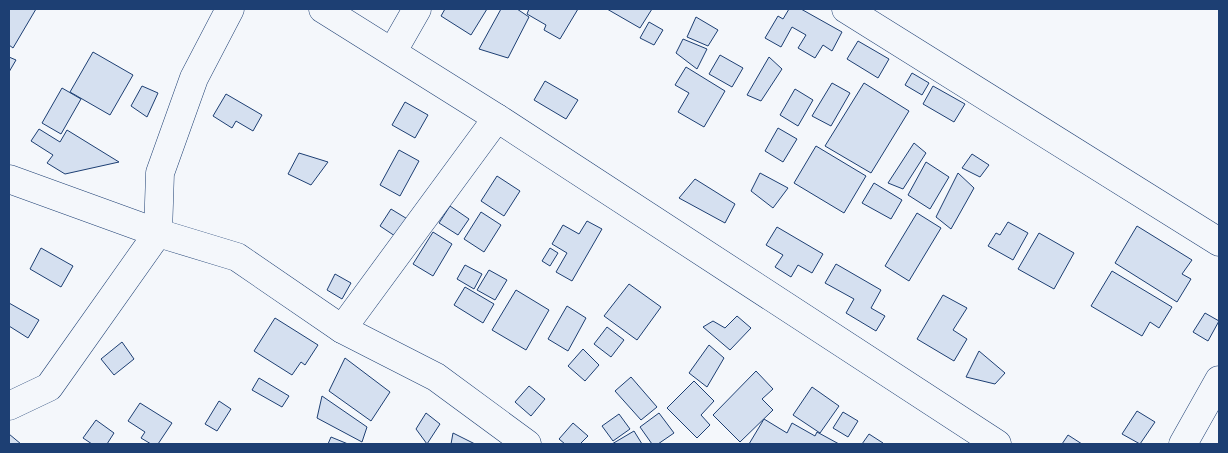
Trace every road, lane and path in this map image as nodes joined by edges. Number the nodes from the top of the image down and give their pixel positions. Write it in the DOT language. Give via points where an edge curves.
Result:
graph roads {
  1 [pos="230,9"];
  2 [pos="323,9"];
  3 [pos="417,9"];
  4 [pos="846,9"];
  5 [pos="393,51"];
  6 [pos="498,118"];
  7 [pos="9,178"];
  8 [pos="158,233"];
  9 [pos="1219,242"];
  10 [pos="342,329"];
  11 [pos="1219,380"];
  12 [pos="9,406"];
  13 [pos="527,444"];
  14 [pos="997,444"];
  15 [pos="1183,444"];
  1 -- 8 [label="street" via="194,78 160,173"];
  2 -- 5 [label="street"];
  3 -- 5 [label="street"];
  4 -- 9 [label="street"];
  5 -- 6 [label="street"];
  6 -- 10 [label="street"];
  6 -- 14 [label="street"];
  7 -- 8 [label="street"];
  8 -- 10 [label="street" via="237,257"];
  8 -- 12 [label="street" via="49,387"];
  10 -- 13 [label="street" via="436,378"];
  11 -- 15 [label="street"];
}
